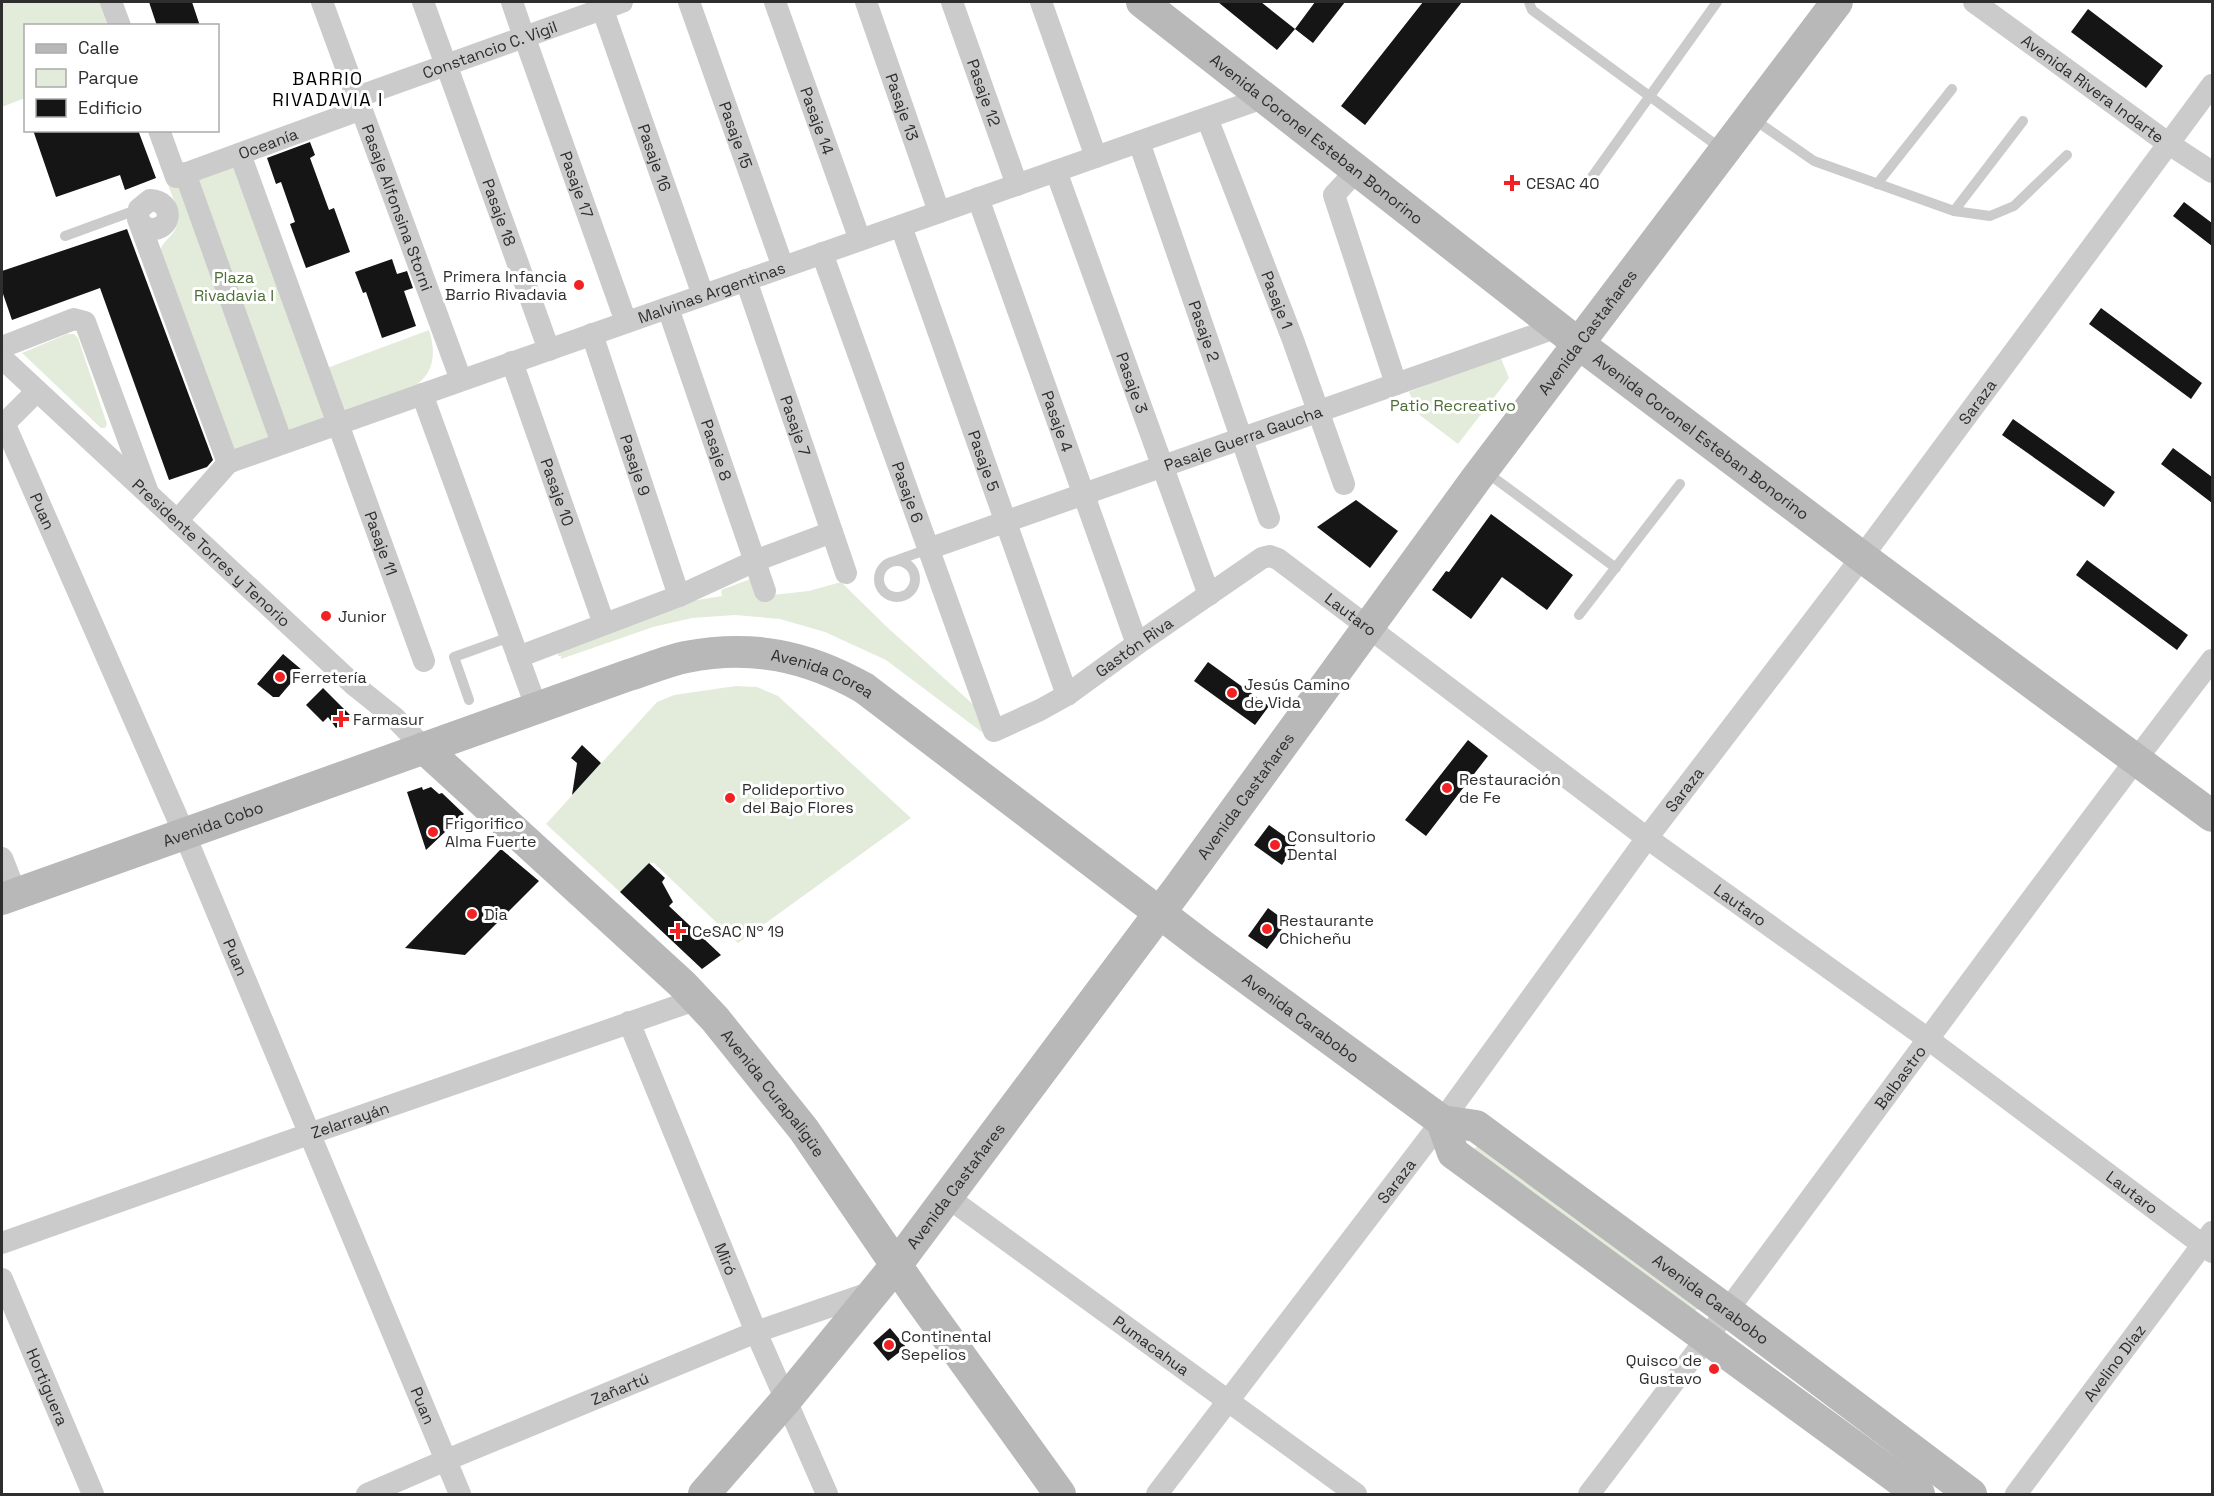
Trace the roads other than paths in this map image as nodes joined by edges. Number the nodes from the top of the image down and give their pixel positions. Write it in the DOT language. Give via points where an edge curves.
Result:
graph roads {
  1 [pos="111,2"];
  2 [pos="322,2"];
  3 [pos="423,2"];
  4 [pos="512,2"];
  5 [pos="689,2"];
  6 [pos="775,2"];
  7 [pos="866,2"];
  8 [pos="952,2"];
  9 [pos="1041,2"];
  10 [pos="1143,2"];
  11 [pos="1529,2"];
  12 [pos="1717,2"];
  13 [pos="1837,2"];
  14 [pos="1974,2"];
  15 [pos="608,8"];
  16 [pos="119,24"];
  17 [pos="526,42"];
  18 [pos="448,70"];
  19 [pos="2212,85"];
  20 [pos="1952,89"];
  21 [pos="1650,96"];
  22 [pos="1266,97"];
  23 [pos="360,103"];
  24 [pos="1749,116"];
  25 [pos="1208,118"];
  26 [pos="2024,121"];
  27 [pos="160,132"];
  28 [pos="1139,142"];
  29 [pos="2169,144"];
  30 [pos="1723,150"];
  31 [pos="240,154"];
  32 [pos="2067,155"];
  33 [pos="1096,157"];
  34 [pos="1358,170"];
  35 [pos="1056,171"];
  36 [pos="2212,172"];
  37 [pos="180,175"];
  38 [pos="1587,184"];
  39 [pos="1877,184"];
  40 [pos="1017,185"];
  41 [pos="978,198"];
  42 [pos="1954,211"];
  43 [pos="939,212"];
  44 [pos="140,216"];
  45 [pos="901,226"];
  46 [pos="65,236"];
  47 [pos="860,240"];
  48 [pos="151,252"];
  49 [pos="822,253"];
  50 [pos="783,267"];
  51 [pos="746,280"];
  52 [pos="703,295"];
  53 [pos="668,308"];
  54 [pos="626,322"];
  55 [pos="592,334"];
  56 [pos="1568,335"];
  57 [pos="2,347"];
  58 [pos="549,350"];
  59 [pos="2,358"];
  60 [pos="512,362"];
  61 [pos="461,380"];
  62 [pos="1396,384"];
  63 [pos="37,391"];
  64 [pos="422,394"];
  65 [pos="1318,411"];
  66 [pos="338,424"];
  67 [pos="3,425"];
  68 [pos="278,432"];
  69 [pos="1241,439"];
  70 [pos="228,463"];
  71 [pos="1163,466"];
  72 [pos="1484,470"];
  73 [pos="1344,484"];
  74 [pos="1680,484"];
  75 [pos="148,494"];
  76 [pos="1083,494"];
  77 [pos="1269,518"];
  78 [pos="177,521"];
  79 [pos="1006,522"];
  80 [pos="832,532"];
  81 [pos="928,549"];
  82 [pos="1270,556"];
  83 [pos="1862,556"];
  84 [pos="755,561"];
  85 [pos="889,562"];
  86 [pos="1616,568"];
  87 [pos="846,573"];
  88 [pos="915,584"];
  89 [pos="765,591"];
  90 [pos="1209,595"];
  91 [pos="679,596"];
  92 [pos="1579,615"];
  93 [pos="604,624"];
  94 [pos="1367,627"];
  95 [pos="1137,644"];
  96 [pos="514,647"];
  97 [pos="2212,660"];
  98 [pos="424,661"];
  99 [pos="1067,695"];
  100 [pos="469,700"];
  101 [pos="537,709"];
  102 [pos="994,731"];
  103 [pos="424,747"];
  104 [pos="2136,759"];
  105 [pos="2212,816"];
  106 [pos="184,833"];
  107 [pos="1647,838"];
  108 [pos="2,858"];
  109 [pos="9,897"];
  110 [pos="1160,913"];
  111 [pos="698,999"];
  112 [pos="629,1022"];
  113 [pos="1928,1039"];
  114 [pos="1443,1121"];
  115 [pos="309,1134"];
  116 [pos="946,1196"];
  117 [pos="2,1243"];
  118 [pos="2209,1243"];
  119 [pos="897,1264"];
  120 [pos="2,1279"];
  121 [pos="876,1291"];
  122 [pos="1729,1312"];
  123 [pos="756,1332"];
  124 [pos="1707,1340"];
  125 [pos="785,1401"];
  126 [pos="1228,1401"];
  127 [pos="444,1461"];
  128 [pos="93,1494"];
  129 [pos="367,1494"];
  130 [pos="459,1494"];
  131 [pos="704,1494"];
  132 [pos="827,1494"];
  133 [pos="1060,1494"];
  134 [pos="1157,1494"];
  135 [pos="1356,1494"];
  136 [pos="1589,1494"];
  137 [pos="1919,1494"];
  138 [pos="1971,1494"];
  139 [pos="2016,1494"];
  1 -- 16 [label="street"];
  2 -- 23 [label="street, Pasaje Alfonsina Storni"];
  3 -- 18 [label="street, Pasaje 18"];
  4 -- 17 [label="street, Pasaje 17"];
  5 -- 50 [label="street, Pasaje 15"];
  6 -- 47 [label="street, Pasaje 14"];
  7 -- 43 [label="street, Pasaje 13"];
  8 -- 40 [label="street, Pasaje 12"];
  9 -- 33 [label="street"];
  10 -- 22 [label="main road, Avenida Coronel Esteban Bonorino"];
  11 -- 21 [label="lane" via="1532,10"];
  12 -- 21 [label="lane"];
  13 -- 24 [label="main road, Avenida Castañares"];
  14 -- 29 [label="street, Avenida Rivera Indarte"];
  15 -- 17 [label="street, Constancio C. Vigil"];
  15 -- 52 [label="street, Pasaje 16"];
  17 -- 18 [label="street, Constancio C. Vigil"];
  17 -- 54 [label="street, Pasaje 17"];
  18 -- 23 [label="street, Constancio C. Vigil"];
  18 -- 58 [label="street, Pasaje 18"];
  19 -- 29 [label="street, Saraza"];
  20 -- 39 [label="lane"];
  21 -- 30 [label="lane"];
  21 -- 38 [label="lane"];
  22 -- 25 [label="street, Malvinas Argentinas"];
  22 -- 34 [label="main road, Avenida Coronel Esteban Bonorino"];
  23 -- 31 [label="street, Oceanía"];
  23 -- 61 [label="street, Pasaje Alfonsina Storni"];
  24 -- 30 [label="main road, Avenida Castañares"];
  24 -- 39 [label="lane" via="1814,161"];
  25 -- 28 [label="street, Malvinas Argentinas"];
  25 -- 65 [label="street, Pasaje 1"];
  26 -- 42 [label="lane"];
  27 -- 37 [label="street"];
  28 -- 33 [label="street, Malvinas Argentinas"];
  28 -- 69 [label="street, Pasaje 2"];
  29 -- 36 [label="street, Avenida Rivera Indarte"];
  29 -- 83 [label="street, Saraza"];
  30 -- 56 [label="main road, Avenida Castañares"];
  31 -- 37 [label="street, Oceanía"];
  31 -- 66 [label="street, Pasaje 11"];
  32 -- 42 [label="lane" via="2014,206 1990,216"];
  33 -- 35 [label="street, Malvinas Argentinas"];
  34 -- 56 [label="main road, Avenida Coronel Esteban Bonorino"];
  34 -- 62 [label="street" via="1334,195"];
  35 -- 40 [label="street, Malvinas Argentinas"];
  35 -- 71 [label="street, Pasaje 3"];
  37 -- 68 [label="street"];
  39 -- 42 [label="lane"];
  40 -- 41 [label="street, Malvinas Argentinas"];
  41 -- 43 [label="street, Malvinas Argentinas"];
  41 -- 76 [label="street, Pasaje 4"];
  43 -- 45 [label="street, Malvinas Argentinas"];
  44 -- 46 [label="lane"];
  44 -- 48 [label="street"];
  44 -- 48 [label="street" via="144,227 153,230 163,226"];
  45 -- 47 [label="street, Malvinas Argentinas"];
  45 -- 79 [label="street, Pasaje 5"];
  47 -- 49 [label="street, Malvinas Argentinas"];
  48 -- 70 [label="street"];
  49 -- 50 [label="street, Malvinas Argentinas"];
  49 -- 81 [label="street, Pasaje 6"];
  50 -- 51 [label="street, Malvinas Argentinas"];
  51 -- 52 [label="street, Malvinas Argentinas"];
  51 -- 80 [label="street, Pasaje 7"];
  52 -- 53 [label="street, Malvinas Argentinas"];
  53 -- 54 [label="street, Malvinas Argentinas"];
  53 -- 84 [label="street, Pasaje 8"];
  54 -- 55 [label="street, Malvinas Argentinas"];
  55 -- 58 [label="street, Malvinas Argentinas"];
  55 -- 91 [label="street, Pasaje 9"];
  56 -- 62 [label="street, Pasaje Guerra Gaucha"];
  56 -- 72 [label="main road, Avenida Castañares"];
  56 -- 83 [label="main road, Avenida Coronel Esteban Bonorino"];
  57 -- 75 [label="street" via="74,320 85,322"];
  58 -- 60 [label="street, Malvinas Argentinas"];
  59 -- 63 [label="street, Presidente Torres y Tenorio"];
  60 -- 61 [label="street, Malvinas Argentinas"];
  60 -- 93 [label="street, Pasaje 10"];
  61 -- 64 [label="street, Malvinas Argentinas"];
  62 -- 65 [label="street, Pasaje Guerra Gaucha"];
  63 -- 67 [label="street"];
  63 -- 75 [label="street, Presidente Torres y Tenorio"];
  64 -- 66 [label="street, Malvinas Argentinas"];
  64 -- 96 [label="street"];
  65 -- 69 [label="street, Pasaje Guerra Gaucha"];
  65 -- 73 [label="street, Pasaje 1"];
  66 -- 70 [label="street, Malvinas Argentinas"];
  66 -- 98 [label="street, Pasaje 11"];
  67 -- 106 [label="street, Puan"];
  69 -- 71 [label="street, Pasaje Guerra Gaucha"];
  69 -- 77 [label="street, Pasaje 2"];
  70 -- 78 [label="street, Malvinas Argentinas"];
  71 -- 76 [label="street, Pasaje Guerra Gaucha"];
  71 -- 90 [label="street, Pasaje 3"];
  72 -- 86 [label="lane"];
  72 -- 94 [label="main road, Avenida Castañares"];
  74 -- 86 [label="lane"];
  75 -- 78 [label="street, Presidente Torres y Tenorio"];
  76 -- 79 [label="street, Pasaje Guerra Gaucha"];
  76 -- 95 [label="street, Pasaje 4"];
  78 -- 103 [label="street, Presidente Torres y Tenorio"];
  79 -- 81 [label="street, Pasaje Guerra Gaucha"];
  79 -- 99 [label="street, Pasaje 5"];
  80 -- 84 [label="street"];
  80 -- 87 [label="street, Pasaje 7"];
  81 -- 85 [label="lane"];
  81 -- 88 [label="lane"];
  81 -- 102 [label="street, Pasaje 6"];
  82 -- 90 [label="street, Gastón Riva"];
  82 -- 94 [label="street, Lautaro"];
  83 -- 104 [label="main road, Avenida Coronel Esteban Bonorino"];
  83 -- 107 [label="street, Saraza"];
  84 -- 89 [label="street, Pasaje 8"];
  84 -- 91 [label="street"];
  85 -- 88 [label="lane" via="907,563 915,572"];
  85 -- 88 [label="lane" via="879,577 886,593 903,597"];
  86 -- 92 [label="lane"];
  90 -- 95 [label="street, Gastón Riva"];
  91 -- 93 [label="street"];
  93 -- 96 [label="street"];
  94 -- 107 [label="street, Lautaro"];
  94 -- 110 [label="main road, Avenida Castañares"];
  95 -- 99 [label="street, Gastón Riva"];
  96 -- 100 [label="lane" via="454,657"];
  96 -- 101 [label="street"];
  97 -- 104 [label="street, Balbastro"];
  99 -- 102 [label="street, Gastón Riva"];
  101 -- 103 [label="main road, Avenida Corea"];
  101 -- 110 [label="main road, Avenida Corea" via="684,657 755,651 805,662 864,688"];
  103 -- 106 [label="main road, Avenida Cobo"];
  103 -- 111 [label="main road, Avenida Curapaligüe"];
  104 -- 105 [label="main road, Avenida Coronel Esteban Bonorino"];
  104 -- 113 [label="street, Balbastro"];
  106 -- 109 [label="main road, Avenida Cobo"];
  106 -- 115 [label="street, Puan"];
  107 -- 113 [label="street, Lautaro"];
  107 -- 114 [label="street, Saraza"];
  108 -- 109 [label="street"];
  110 -- 114 [label="main road, Avenida Carabobo"];
  110 -- 116 [label="main road, Avenida Castañares"];
  111 -- 112 [label="street, Zelarrayán"];
  111 -- 119 [label="main road, Avenida Curapaligüe" via="804,1130"];
  112 -- 115 [label="street, Zelarrayán"];
  112 -- 123 [label="street, Miró"];
  113 -- 118 [label="street, Lautaro"];
  113 -- 122 [label="street, Balbastro"];
  114 -- 122 [label="main road, Avenida Carabobo" via="1476,1126"];
  114 -- 124 [label="main road" via="1453,1153"];
  114 -- 126 [label="street, Saraza"];
  115 -- 117 [label="street, Zelarrayán"];
  115 -- 127 [label="street, Puan"];
  116 -- 119 [label="main road, Avenida Castañares"];
  116 -- 126 [label="street, Pumacahua"];
  118 -- 139 [label="street, Avelino Díaz"];
  119 -- 121 [label="main road, Avenida Castañares"];
  119 -- 133 [label="main road, Avenida Curapaligüe"];
  120 -- 128 [label="street, Hortiguera"];
  121 -- 123 [label="street, Zañartú"];
  121 -- 125 [label="main road, Avenida Castañares"];
  122 -- 124 [label="street, Balbastro"];
  122 -- 138 [label="main road, Avenida Carabobo"];
  123 -- 125 [label="street, Miró"];
  123 -- 127 [label="street, Zañartú"];
  124 -- 136 [label="street, Balbastro"];
  124 -- 137 [label="main road"];
  125 -- 131 [label="main road, Avenida Castañares"];
  125 -- 132 [label="street, Miró"];
  126 -- 134 [label="street, Saraza"];
  126 -- 135 [label="street, Pumacahua"];
  127 -- 129 [label="street, Zañartú"];
  127 -- 130 [label="street, Puan"];
}
